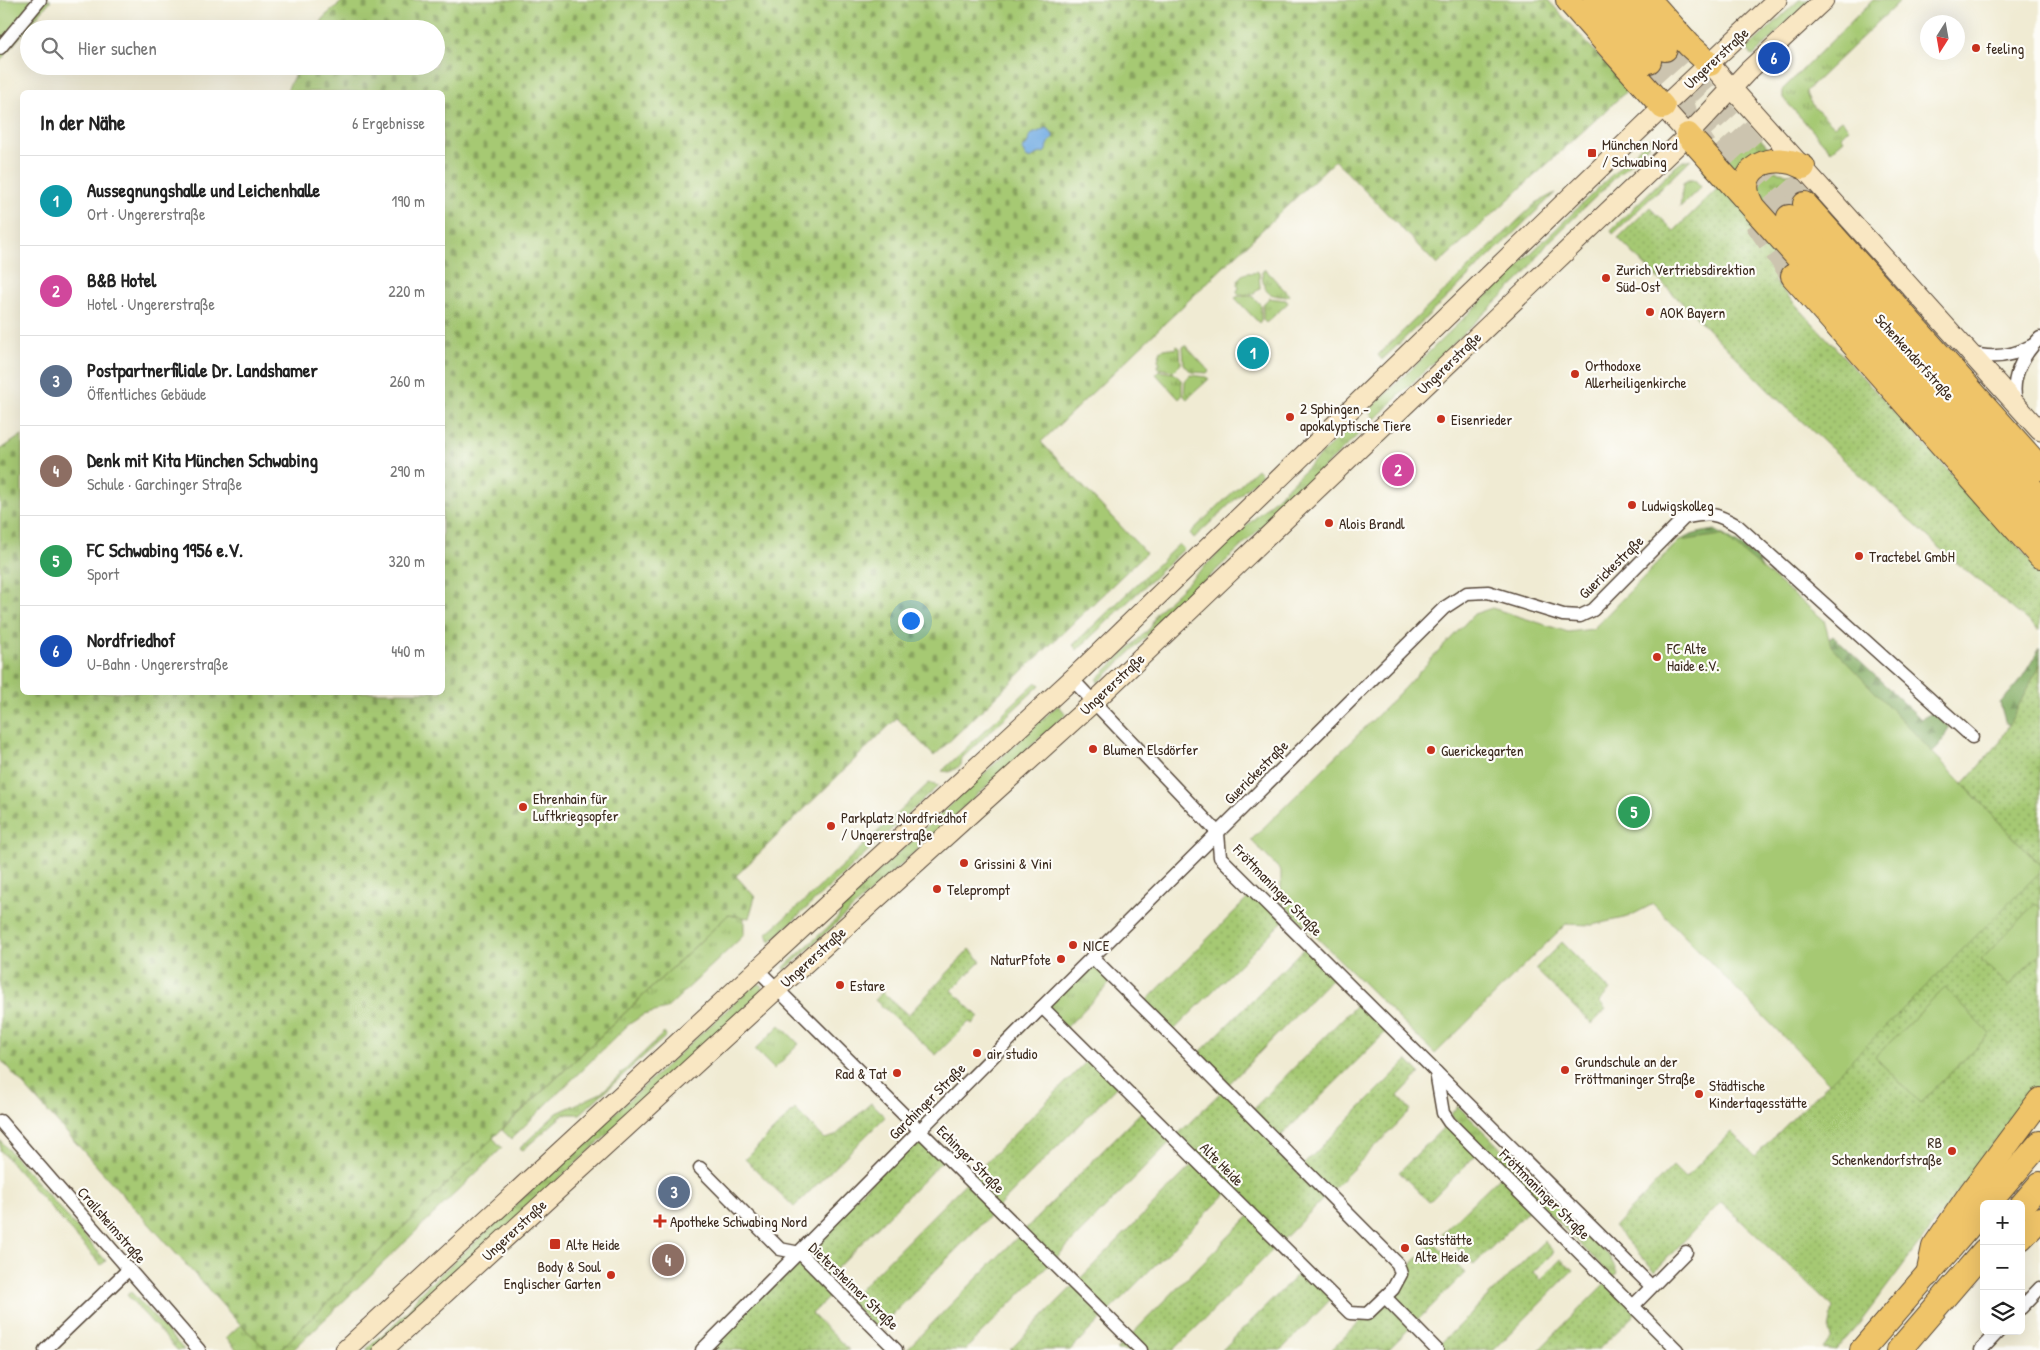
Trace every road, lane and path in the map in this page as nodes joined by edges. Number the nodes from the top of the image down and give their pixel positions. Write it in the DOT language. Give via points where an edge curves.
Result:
graph roads {
  1 [pos="40,0"];
  2 [pos="1568,0"];
  3 [pos="1595,0"];
  4 [pos="1622,0"];
  5 [pos="1649,0"];
  6 [pos="1778,0"];
  7 [pos="1824,0"];
  8 [pos="23,20"];
  9 [pos="20,24"];
  10 [pos="0,48"];
  11 [pos="1710,64"];
  12 [pos="1733,88"];
  13 [pos="1663,107"];
  14 [pos="1688,135"];
  15 [pos="1803,167"];
  16 [pos="1751,204"];
  17 [pos="1793,276"];
  18 [pos="2036,341"];
  19 [pos="1968,352"];
  20 [pos="2018,406"];
  21 [pos="2040,431"];
  22 [pos="2040,468"];
  23 [pos="2040,498"];
  24 [pos="2040,527"];
  25 [pos="2040,556"];
  26 [pos="1072,678"];
  27 [pos="1094,701"];
  28 [pos="1972,737"];
  29 [pos="1218,832"];
  30 [pos="1092,958"];
  31 [pos="758,969"];
  32 [pos="776,989"];
  33 [pos="1042,1007"];
  34 [pos="1436,1071"];
  35 [pos="2040,1100"];
  36 [pos="0,1121"];
  37 [pos="920,1131"];
  38 [pos="2040,1143"];
  39 [pos="700,1168"];
  40 [pos="2040,1184"];
  41 [pos="1991,1200"];
  42 [pos="2025,1201"];
  43 [pos="1980,1214"];
  44 [pos="2040,1219"];
  45 [pos="2025,1234"];
  46 [pos="1686,1252"];
  47 [pos="800,1253"];
  48 [pos="1980,1256"];
  49 [pos="129,1269"];
  50 [pos="1928,1275"];
  51 [pos="1980,1275"];
  52 [pos="1651,1286"];
  53 [pos="2040,1288"];
  54 [pos="1946,1296"];
  55 [pos="1385,1297"];
  56 [pos="2025,1304"];
  57 [pos="1633,1306"];
  58 [pos="1995,1335"];
  59 [pos="45,1350"];
  60 [pos="199,1350"];
  61 [pos="345,1350"];
  62 [pos="383,1350"];
  63 [pos="702,1350"];
  64 [pos="896,1350"];
  65 [pos="1141,1350"];
  66 [pos="1438,1350"];
  67 [pos="1677,1350"];
  68 [pos="1862,1350"];
  69 [pos="1899,1350"];
  70 [pos="1981,1350"];
  1 -- 8 [label="street"];
  2 -- 13 [label="highway"];
  3 -- 4 [label="highway" via="1657,55"];
  5 -- 11 [label="highway"];
  6 -- 11 [label="main road, Ungererstraße"];
  7 -- 12 [label="main road, Ungererstraße"];
  9 -- 10 [label="street"];
  11 -- 12 [label="main road"];
  11 -- 13 [label="main road, Ungererstraße"];
  12 -- 14 [label="main road, Ungererstraße"];
  12 -- 15 [label="main road"];
  13 -- 14 [label="main road"];
  13 -- 26 [label="main road, Ungererstraße"];
  14 -- 16 [label="highway"];
  14 -- 27 [label="main road, Ungererstraße"];
  15 -- 16 [label="highway" via="1777,160 1760,163 1752,170 1747,182"];
  15 -- 19 [label="main road"];
  16 -- 24 [label="highway"];
  17 -- 25 [label="highway"];
  18 -- 19 [label="street" via="2017,352 1996,356"];
  18 -- 20 [label="street" via="2023,360 2016,379"];
  19 -- 20 [label="main road"];
  20 -- 21 [label="main road"];
  22 -- 23 [label="highway, Schenkendorfstraße" via="1797,210"];
  26 -- 27 [label="street"];
  26 -- 31 [label="main road, Ungererstraße"];
  27 -- 29 [label="street"];
  27 -- 32 [label="main road, Ungererstraße"];
  28 -- 29 [label="street, Guerickestraße" via="1738,526 1722,517 1704,513 1684,518 1593,610 1580,616 1563,615 1488,592 1466,593 1444,608"];
  29 -- 30 [label="street, Garchinger Straße"];
  29 -- 34 [label="street, Fröttmaninger Straße" via="1220,856"];
  30 -- 33 [label="street, Garchinger Straße"];
  30 -- 55 [label="street, Alte Heide" via="1398,1264 1401,1274"];
  31 -- 32 [label="street, Echinger Straße"];
  31 -- 61 [label="main road, Ungererstraße"];
  32 -- 37 [label="street, Echinger Straße"];
  32 -- 62 [label="main road, Ungererstraße"];
  33 -- 37 [label="street, Garchinger Straße"];
  33 -- 55 [label="street, Alte Heide" via="1350,1313 1367,1314"];
  34 -- 52 [label="street, Fröttmaninger Straße"];
  34 -- 57 [label="street, Fröttmaninger Straße" via="1443,1113 1449,1122"];
  35 -- 50 [label="highway" via="1934,1247"];
  36 -- 49 [label="street, Crailsheimstraße"];
  37 -- 47 [label="street, Garchinger Straße"];
  37 -- 65 [label="street, Echinger Straße"];
  38 -- 41 [label="highway"];
  39 -- 47 [label="street, Dietersheimer Straße" via="780,1249"];
  40 -- 42 [label="highway"];
  43 -- 50 [label="highway"];
  44 -- 45 [label="highway"];
  46 -- 52 [label="street"];
  47 -- 63 [label="street, Garchinger Straße"];
  47 -- 64 [label="street, Dietersheimer Straße"];
  48 -- 54 [label="highway"];
  49 -- 59 [label="street"];
  49 -- 60 [label="street, Crailsheimstraße"];
  50 -- 68 [label="highway"];
  51 -- 54 [label="highway"];
  52 -- 57 [label="street"];
  53 -- 56 [label="street"];
  54 -- 69 [label="highway"];
  55 -- 66 [label="street"];
  57 -- 67 [label="street, Fröttmaninger Straße"];
  58 -- 70 [label="street"];
}
